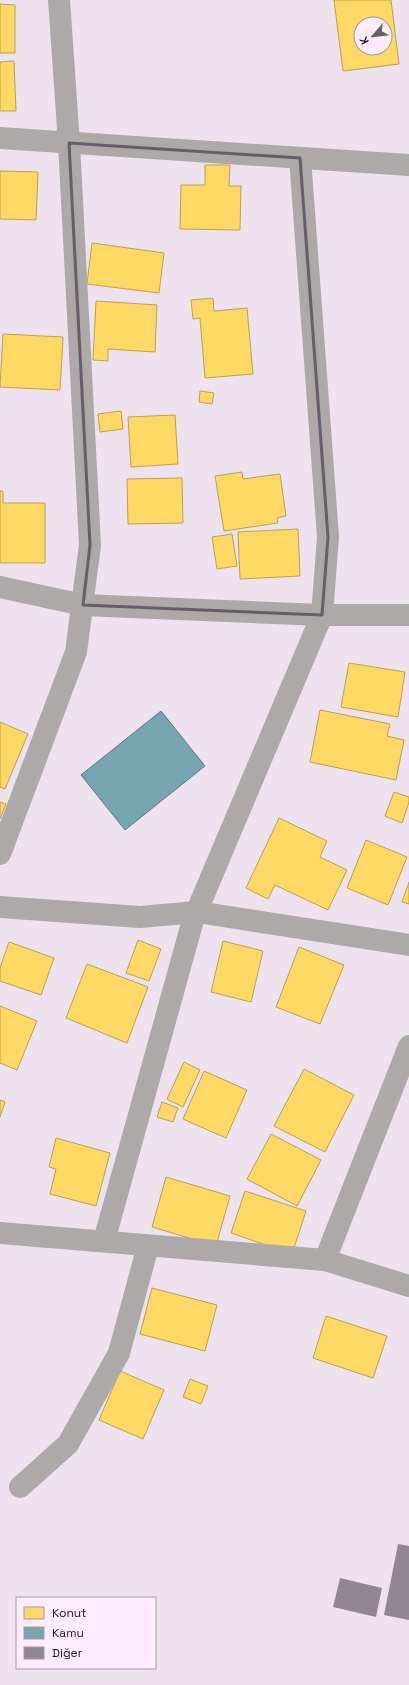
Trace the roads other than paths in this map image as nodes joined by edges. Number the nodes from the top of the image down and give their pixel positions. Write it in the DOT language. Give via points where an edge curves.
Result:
graph roads {
  1 [pos="59,0"];
  2 [pos="0,138"];
  3 [pos="69,143"];
  4 [pos="300,158"];
  5 [pos="409,165"];
  6 [pos="0,587"];
  7 [pos="82,605"];
  8 [pos="322,615"];
  9 [pos="409,615"];
  10 [pos="0,854"];
  11 [pos="0,907"];
  12 [pos="197,912"];
  13 [pos="409,945"];
  14 [pos="409,1046"];
  15 [pos="0,1233"];
  16 [pos="104,1241"];
  17 [pos="148,1246"];
  18 [pos="325,1260"];
  19 [pos="409,1286"];
  20 [pos="20,1487"];
  1 -- 3 [label="street"];
  2 -- 3 [label="street"];
  3 -- 4 [label="street"];
  3 -- 7 [label="street" via="90,545"];
  4 -- 5 [label="street"];
  4 -- 8 [label="street" via="328,537"];
  6 -- 7 [label="street"];
  7 -- 8 [label="street"];
  7 -- 10 [label="street" via="76,652"];
  8 -- 9 [label="street"];
  8 -- 12 [label="street"];
  11 -- 12 [label="street" via="140,917"];
  12 -- 13 [label="street"];
  12 -- 16 [label="street"];
  14 -- 18 [label="street"];
  15 -- 16 [label="street"];
  16 -- 17 [label="street"];
  17 -- 18 [label="street"];
  17 -- 20 [label="street" via="119,1353 68,1444"];
  18 -- 19 [label="street"];
}
